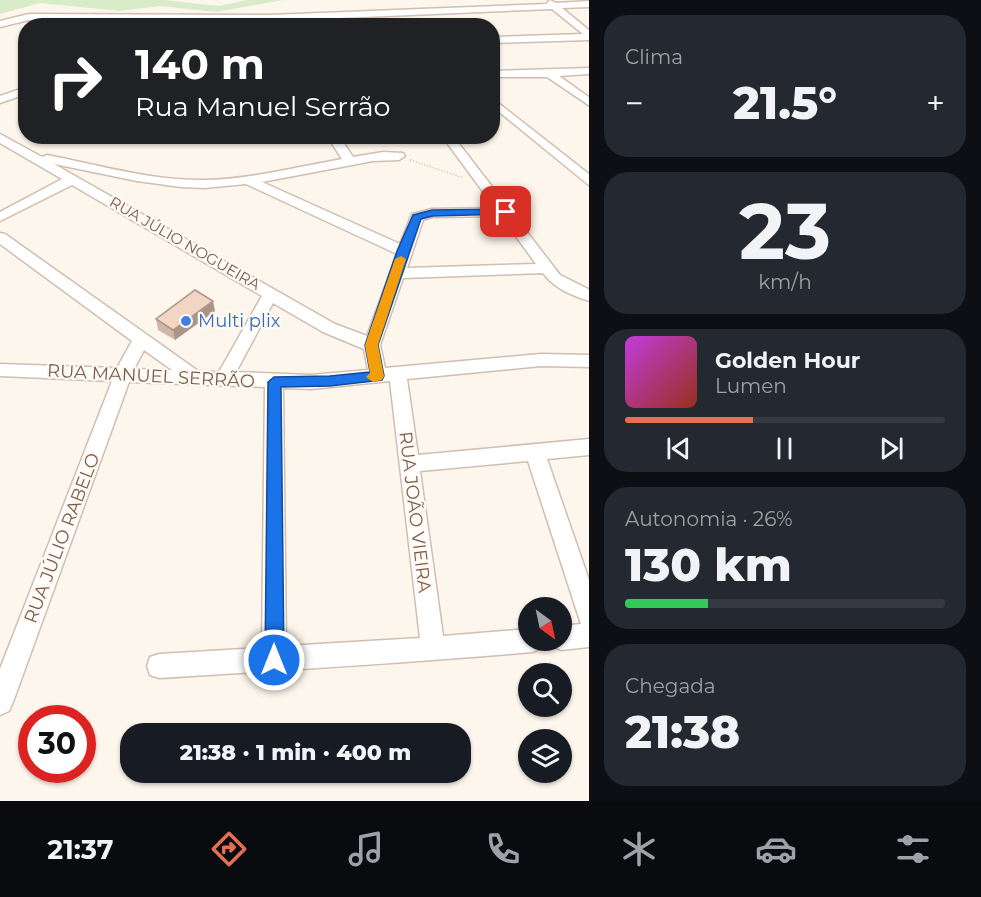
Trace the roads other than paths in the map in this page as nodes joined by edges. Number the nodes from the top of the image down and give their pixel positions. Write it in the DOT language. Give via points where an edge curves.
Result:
graph roads {
  1 [pos="550,3"];
  2 [pos="589,4"];
  3 [pos="381,18"];
  4 [pos="18,19"];
  5 [pos="0,24"];
  6 [pos="589,35"];
  7 [pos="589,36"];
  8 [pos="500,40"];
  9 [pos="589,71"];
  10 [pos="500,74"];
  11 [pos="549,74"];
  12 [pos="18,93"];
  13 [pos="0,100"];
  14 [pos="589,102"];
  15 [pos="500,108"];
  16 [pos="0,138"];
  17 [pos="338,144"];
  18 [pos="453,144"];
  19 [pos="33,156"];
  20 [pos="399,156"];
  21 [pos="349,161"];
  22 [pos="73,179"];
  23 [pos="249,181"];
  24 [pos="589,181"];
  25 [pos="506,212"];
  26 [pos="0,217"];
  27 [pos="0,237"];
  28 [pos="403,251"];
  29 [pos="546,268"];
  30 [pos="397,273"];
  31 [pos="271,293"];
  32 [pos="589,296"];
  33 [pos="141,339"];
  34 [pos="372,345"];
  35 [pos="589,361"];
  36 [pos="0,370"];
  37 [pos="123,374"];
  38 [pos="398,374"];
  39 [pos="378,376"];
  40 [pos="196,379"];
  41 [pos="223,380"];
  42 [pos="274,382"];
  43 [pos="589,447"];
  44 [pos="535,452"];
  45 [pos="408,464"];
  46 [pos="589,615"];
  47 [pos="589,635"];
  48 [pos="572,637"];
  49 [pos="518,642"];
  50 [pos="433,650"];
  51 [pos="274,660"];
  52 [pos="159,666"];
  53 [pos="0,702"];
  1 -- 2 [label="street"];
  1 -- 3 [label="street" via="475,15"];
  1 -- 6 [label="street"];
  4 -- 5 [label="street"];
  7 -- 8 [label="street"];
  9 -- 11 [label="street"];
  10 -- 11 [label="street"];
  11 -- 14 [label="street"];
  12 -- 13 [label="street"];
  15 -- 24 [label="street"];
  16 -- 19 [label="street, RUA JÚLIO NOGUEIRA"];
  17 -- 21 [label="street"];
  18 -- 25 [label="street"];
  19 -- 22 [label="street, RUA JÚLIO NOGUEIRA"];
  19 -- 23 [label="street" via="174,184"];
  20 -- 21 [label="street"];
  21 -- 23 [label="street"];
  22 -- 26 [label="street"];
  22 -- 31 [label="street, RUA JÚLIO NOGUEIRA"];
  23 -- 28 [label="street"];
  25 -- 28 [label="street" via="423,214 417,217"];
  25 -- 29 [label="street"];
  27 -- 33 [label="street"];
  28 -- 30 [label="street"];
  29 -- 30 [label="street"];
  29 -- 32 [label="street" via="563,285"];
  30 -- 34 [label="street"];
  31 -- 34 [label="street, RUA JÚLIO NOGUEIRA" via="329,328"];
  31 -- 41 [label="street"];
  33 -- 37 [label="street, RUA JÚLIO RABELO"];
  33 -- 40 [label="street"];
  34 -- 39 [label="street"];
  35 -- 38 [label="street, RUA MANUEL SERRÃO" via="541,360"];
  36 -- 37 [label="street, RUA MANUEL SERRÃO"];
  37 -- 40 [label="street, RUA MANUEL SERRÃO"];
  37 -- 53 [label="street, RUA JÚLIO RABELO"];
  38 -- 39 [label="street, RUA MANUEL SERRÃO"];
  38 -- 45 [label="street, RUA JOÃO VIEIRA"];
  39 -- 42 [label="street, RUA MANUEL SERRÃO"];
  40 -- 41 [label="street, RUA MANUEL SERRÃO"];
  41 -- 42 [label="street, RUA MANUEL SERRÃO"];
  42 -- 51 [label="street"];
  43 -- 44 [label="street"];
  44 -- 45 [label="street"];
  44 -- 46 [label="street"];
  45 -- 50 [label="street, RUA JOÃO VIEIRA"];
  47 -- 48 [label="street"];
  49 -- 50 [label="street"];
  50 -- 51 [label="street"];
  51 -- 52 [label="street"];
}
